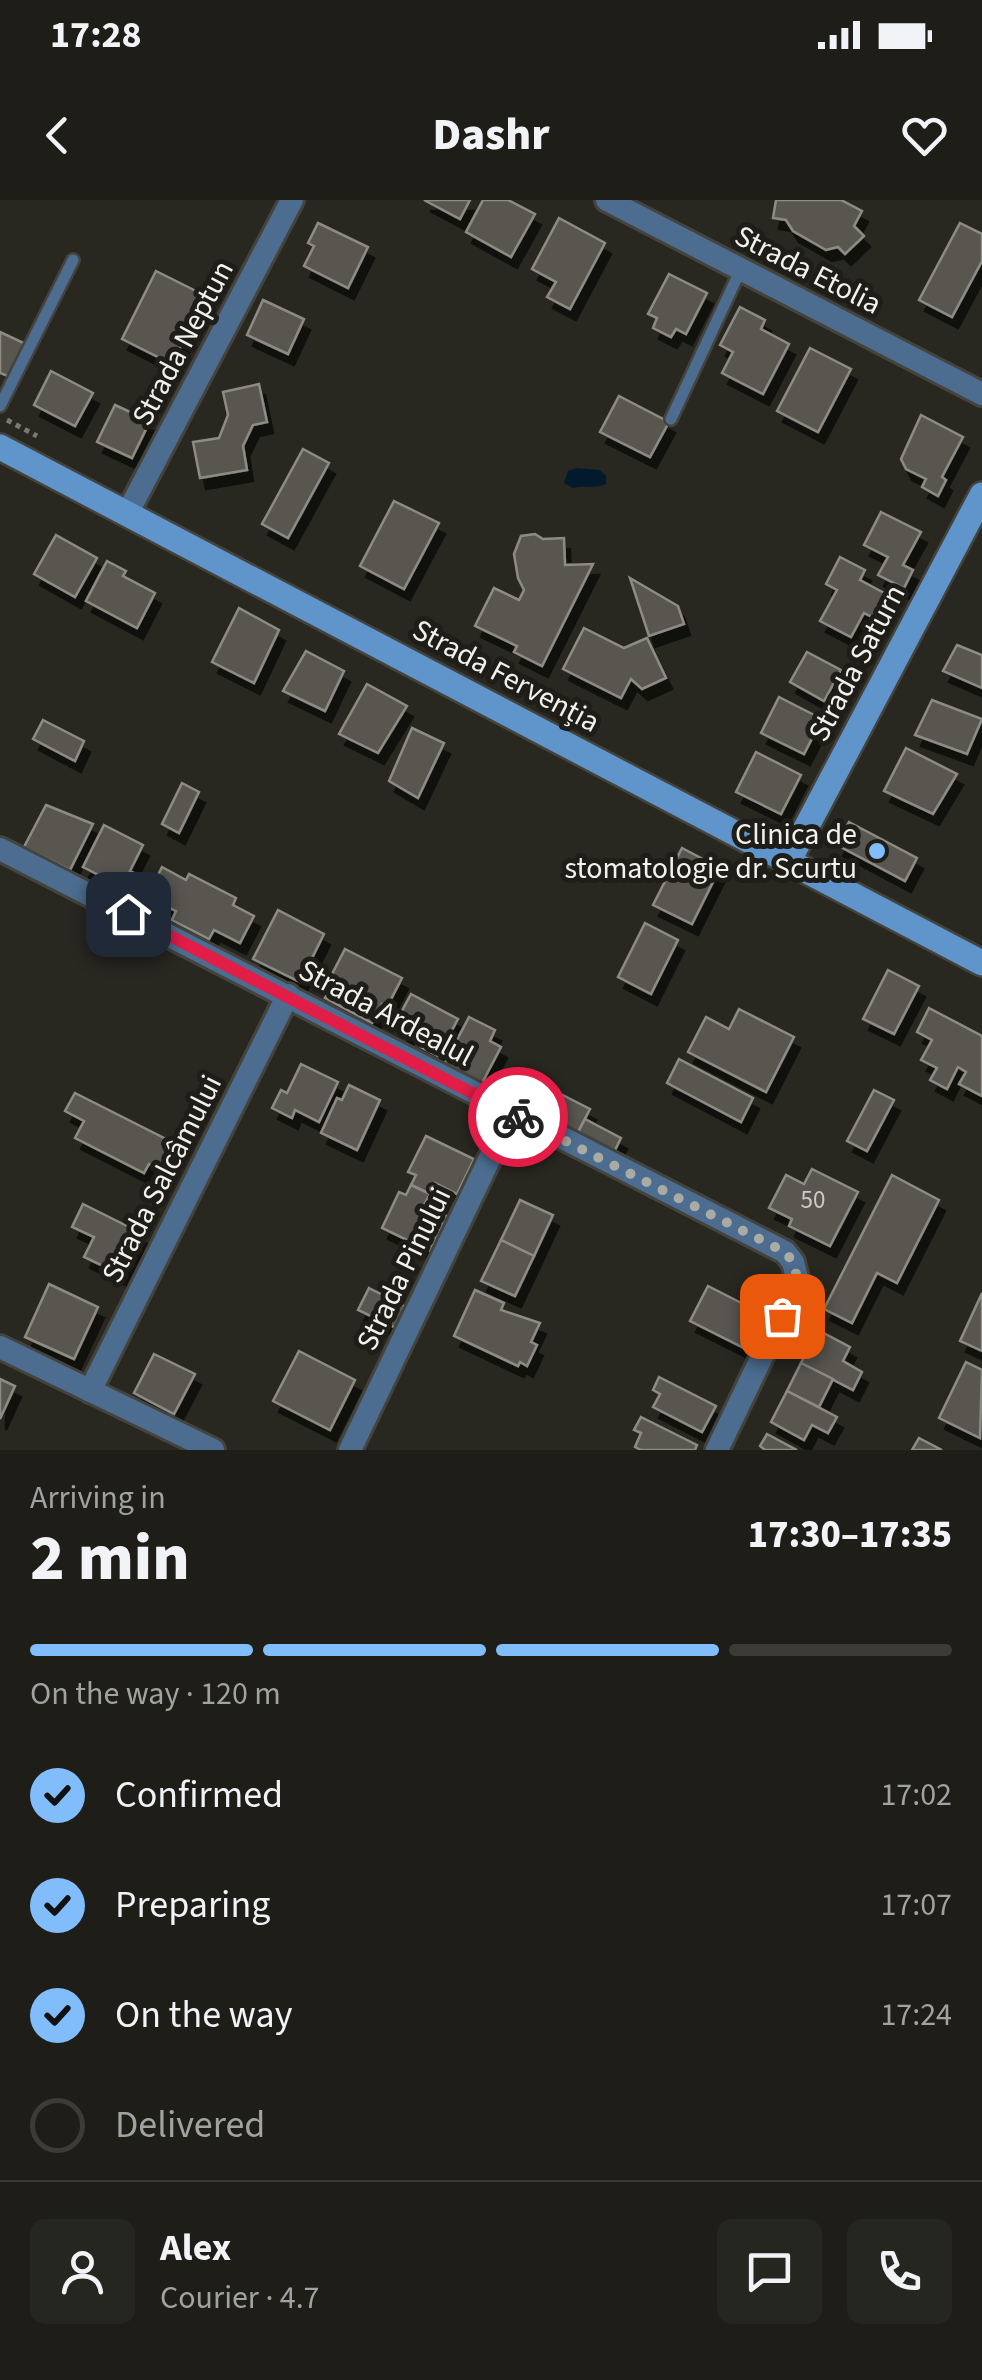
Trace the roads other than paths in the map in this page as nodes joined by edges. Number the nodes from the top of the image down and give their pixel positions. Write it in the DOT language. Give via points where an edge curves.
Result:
graph roads {
  1 [pos="292,200"];
  2 [pos="607,200"];
  3 [pos="72,260"];
  4 [pos="741,269"];
  5 [pos="982,394"];
  6 [pos="0,406"];
  7 [pos="671,420"];
  8 [pos="0,447"];
  9 [pos="982,495"];
  10 [pos="127,514"];
  11 [pos="0,849"];
  12 [pos="788,860"];
  13 [pos="982,963"];
  14 [pos="288,994"];
  15 [pos="512,1114"];
  16 [pos="0,1347"];
  17 [pos="90,1391"];
  18 [pos="212,1450"];
  19 [pos="350,1450"];
  20 [pos="717,1450"];
  1 -- 10 [label="street, Strada Neptun"];
  2 -- 4 [label="street, Strada Etolia"];
  3 -- 6 [label="lane"];
  4 -- 5 [label="street, Strada Etolia"];
  4 -- 7 [label="lane"];
  8 -- 10 [label="street, Strada Fervenția"];
  9 -- 12 [label="street, Strada Saturn"];
  10 -- 12 [label="street, Strada Fervenția"];
  11 -- 14 [label="street, Strada Ardealul"];
  12 -- 13 [label="street, Strada Fervenția"];
  14 -- 15 [label="street, Strada Ardealul"];
  14 -- 17 [label="street, Strada Salcâmului"];
  15 -- 19 [label="street, Strada Pinului"];
  15 -- 20 [label="street, Strada Ardealul" via="785,1252 793,1262 798,1282"];
  16 -- 17 [label="street"];
  17 -- 18 [label="street"];
}
